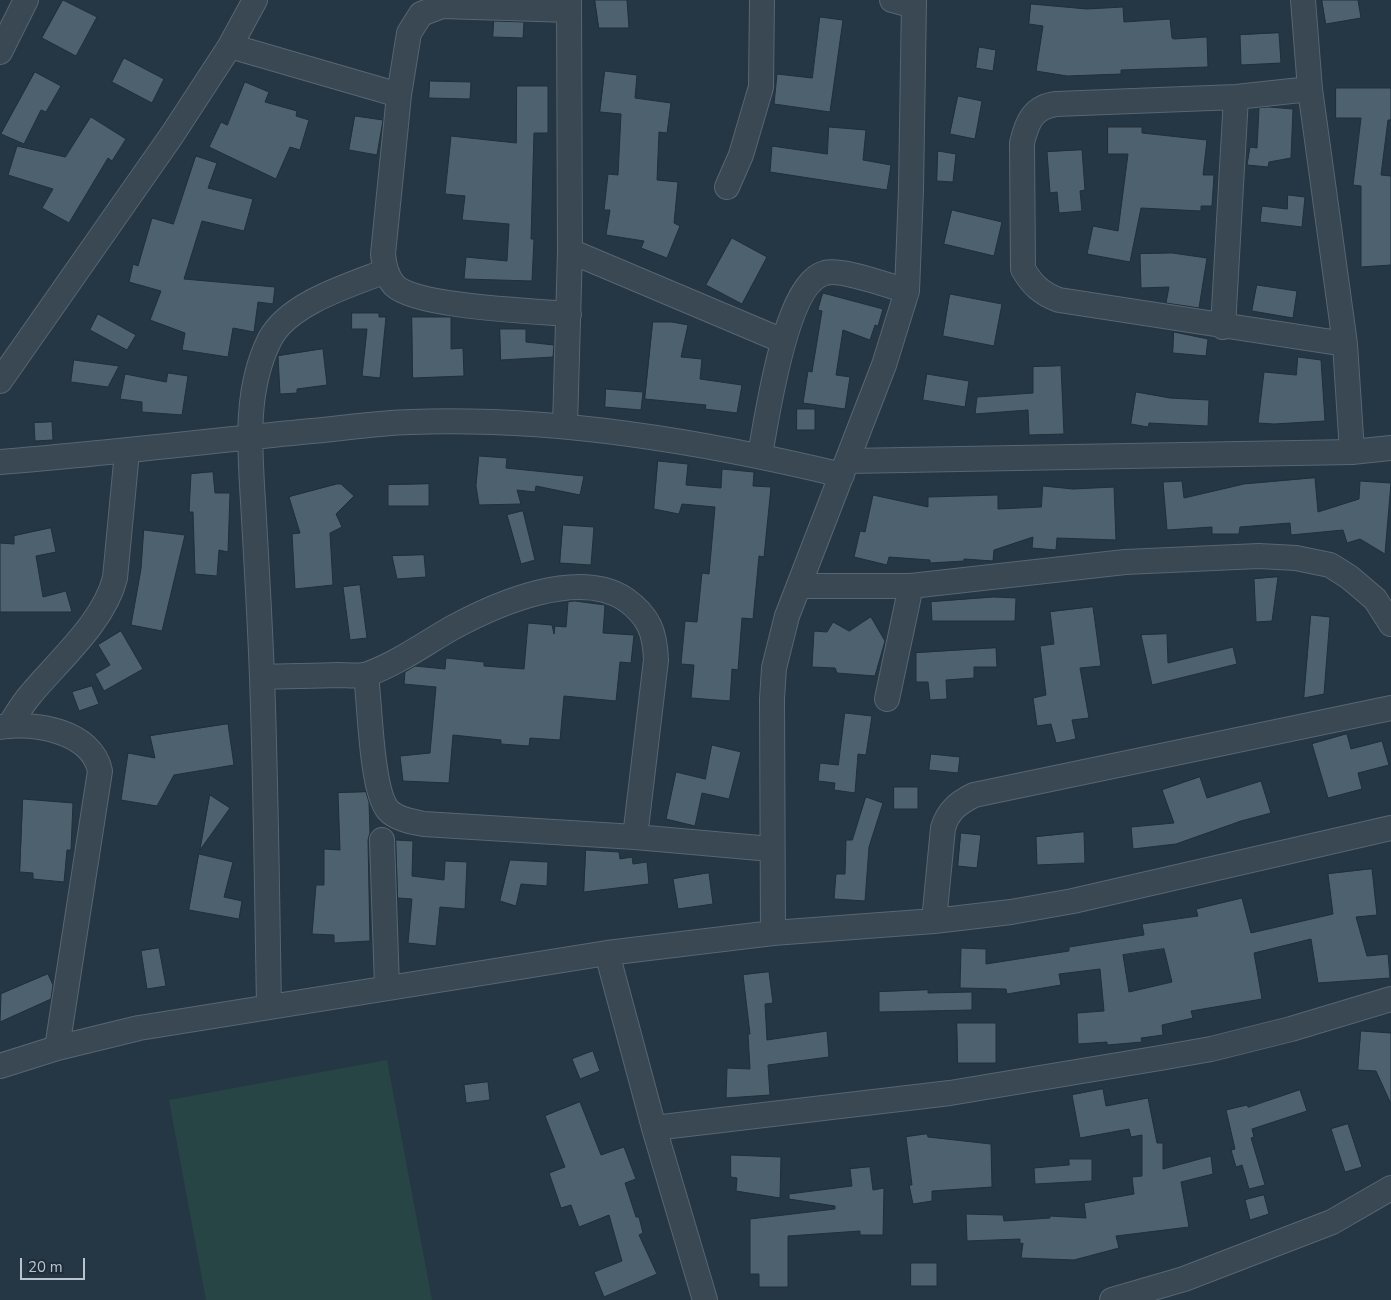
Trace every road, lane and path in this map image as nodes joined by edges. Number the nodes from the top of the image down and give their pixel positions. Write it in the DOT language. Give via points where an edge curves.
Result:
graph roads {
  1 [pos="26,0"];
  2 [pos="255,0"];
  3 [pos="762,0"];
  4 [pos="1303,0"];
  5 [pos="907,2"];
  6 [pos="569,5"];
  7 [pos="230,46"];
  8 [pos="0,52"];
  9 [pos="1310,89"];
  10 [pos="399,95"];
  11 [pos="1236,97"];
  12 [pos="727,187"];
  13 [pos="570,251"];
  14 [pos="386,271"];
  15 [pos="907,292"];
  16 [pos="569,314"];
  17 [pos="1223,327"];
  18 [pos="783,341"];
  19 [pos="1345,344"];
  20 [pos="0,381"];
  21 [pos="565,426"];
  22 [pos="250,437"];
  23 [pos="1391,448"];
  24 [pos="127,452"];
  25 [pos="1352,452"];
  26 [pos="760,455"];
  27 [pos="0,462"];
  28 [pos="845,468"];
  29 [pos="799,586"];
  30 [pos="911,586"];
  31 [pos="1391,624"];
  32 [pos="366,675"];
  33 [pos="262,677"];
  34 [pos="887,699"];
  35 [pos="1391,708"];
  36 [pos="4,726"];
  37 [pos="1391,828"];
  38 [pos="635,837"];
  39 [pos="382,840"];
  40 [pos="771,849"];
  41 [pos="934,921"];
  42 [pos="773,933"];
  43 [pos="607,953"];
  44 [pos="387,987"];
  45 [pos="1391,999"];
  46 [pos="269,1006"];
  47 [pos="57,1048"];
  48 [pos="0,1066"];
  49 [pos="654,1128"];
  50 [pos="1391,1188"];
  51 [pos="705,1300"];
  52 [pos="1112,1300"];
  1 -- 8 [label="street"];
  2 -- 7 [label="street"];
  3 -- 12 [label="street" via="761,87 742,155"];
  4 -- 9 [label="street"];
  5 -- 15 [label="street" via="912,190"];
  6 -- 10 [label="street" via="442,6 426,10 416,19 409,33"];
  6 -- 13 [label="street"];
  7 -- 10 [label="street"];
  7 -- 20 [label="street" via="172,135"];
  9 -- 11 [label="street"];
  9 -- 19 [label="street"];
  10 -- 14 [label="street" via="383,254"];
  11 -- 17 [label="street"];
  11 -- 17 [label="street" via="1047,105 1033,114 1027,123 1022,150 1023,269 1032,284 1046,295 1068,302"];
  13 -- 16 [label="street"];
  13 -- 18 [label="street"];
  14 -- 16 [label="street" via="395,286 424,300"];
  14 -- 22 [label="street" via="298,309 281,322 270,339 254,387"];
  15 -- 18 [label="street" via="836,272 824,273 804,288"];
  15 -- 28 [label="street" via="884,366"];
  16 -- 21 [label="street"];
  17 -- 19 [label="street"];
  18 -- 26 [label="street"];
  19 -- 25 [label="street"];
  21 -- 22 [label="street" via="469,421 409,422"];
  21 -- 26 [label="street"];
  22 -- 24 [label="street"];
  22 -- 33 [label="street"];
  23 -- 25 [label="street"];
  24 -- 27 [label="street"];
  24 -- 36 [label="street" via="115,578 107,602"];
  25 -- 28 [label="street"];
  26 -- 28 [label="street"];
  28 -- 29 [label="street"];
  29 -- 30 [label="street"];
  29 -- 40 [label="street" via="780,638 774,668"];
  30 -- 31 [label="street" via="1125,562 1259,556 1296,558 1330,565 1349,577 1375,599"];
  30 -- 34 [label="street"];
  32 -- 33 [label="street"];
  32 -- 38 [label="street" via="378,787 391,812 424,824"];
  32 -- 38 [label="street" via="472,618 553,589 579,587 620,596 645,618 656,644"];
  33 -- 46 [label="street"];
  35 -- 41 [label="street" via="984,793 966,800 946,817 942,828"];
  36 -- 47 [label="street" via="46,730 74,737 93,751 100,771"];
  37 -- 41 [label="street" via="1073,901"];
  38 -- 40 [label="street"];
  39 -- 44 [label="street"];
  40 -- 42 [label="street"];
  41 -- 42 [label="street"];
  42 -- 43 [label="street"];
  43 -- 44 [label="street"];
  43 -- 49 [label="street"];
  44 -- 46 [label="street"];
  45 -- 49 [label="street" via="1291,1029 1160,1058 950,1093"];
  46 -- 47 [label="street" via="139,1028"];
  47 -- 48 [label="street"];
  49 -- 51 [label="street"];
  50 -- 52 [label="street" via="1332,1222 1184,1278"];
}
